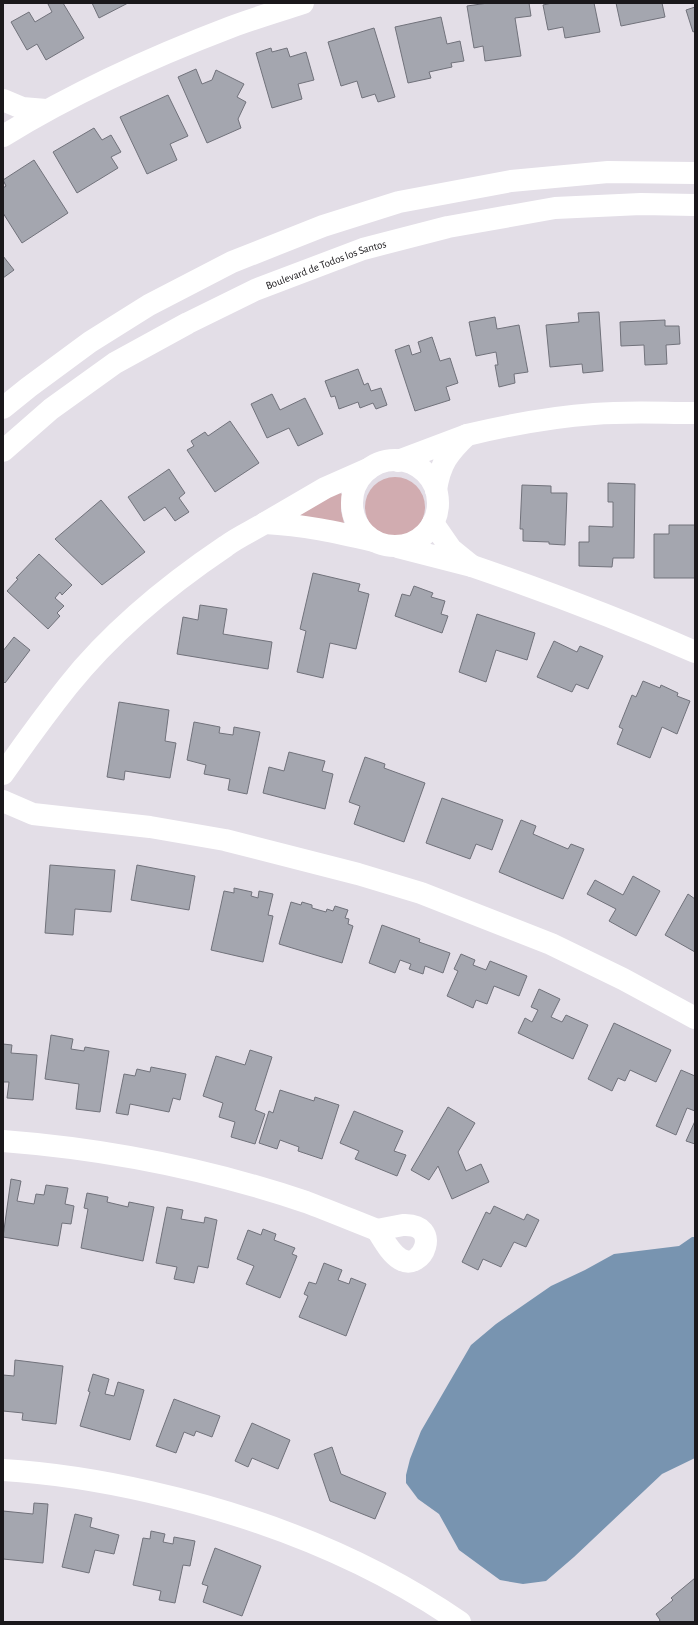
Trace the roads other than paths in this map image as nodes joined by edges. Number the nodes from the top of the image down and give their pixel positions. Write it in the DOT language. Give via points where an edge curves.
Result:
graph roads {
  1 [pos="303,3"];
  2 [pos="3,100"];
  3 [pos="46,110"];
  4 [pos="3,136"];
  5 [pos="695,173"];
  6 [pos="695,205"];
  7 [pos="3,408"];
  8 [pos="695,413"];
  9 [pos="467,435"];
  10 [pos="3,451"];
  11 [pos="398,461"];
  12 [pos="371,468"];
  13 [pos="436,490"];
  14 [pos="265,523"];
  15 [pos="434,523"];
  16 [pos="376,542"];
  17 [pos="398,547"];
  18 [pos="472,566"];
  19 [pos="695,652"];
  20 [pos="3,774"];
  21 [pos="3,801"];
  22 [pos="695,1018"];
  23 [pos="3,1141"];
  24 [pos="377,1230"];
  25 [pos="3,1470"];
  26 [pos="460,1622"];
  1 -- 3 [label="street" via="232,27 139,65"];
  2 -- 3 [label="street" via="22,108"];
  3 -- 4 [label="street"];
  5 -- 7 [label="street" via="608,172 511,181 399,202 323,226 232,262 149,305 90,342"];
  6 -- 10 [label="street, Boulevard de Todos los Santos" via="641,204 555,208 448,227 364,249 255,290 188,322 115,363 51,409"];
  8 -- 9 [label="street" via="595,414 511,425"];
  9 -- 11 [label="street"];
  9 -- 13 [label="street" via="451,450 444,461 438,475"];
  11 -- 12 [label="street" via="384,462"];
  11 -- 13 [label="street" via="410,463 422,470"];
  12 -- 14 [label="street" via="326,488"];
  12 -- 16 [label="street" via="355,487 352,500 358,524 365,535"];
  13 -- 15 [label="street" via="438,501"];
  14 -- 16 [label="street" via="295,524"];
  14 -- 20 [label="street" via="227,545 189,572 141,611 104,646 68,686"];
  15 -- 17 [label="street" via="425,534 412,543"];
  15 -- 18 [label="street" via="451,549"];
  16 -- 17 [label="street"];
  17 -- 18 [label="street"];
  18 -- 19 [label="street" via="633,625"];
  21 -- 22 [label="street" via="33,814 150,827 225,840 421,893 551,944"];
  23 -- 24 [label="street" via="111,1153 230,1179 306,1202"];
  25 -- 26 [label="street" via="76,1478 129,1488 187,1500 258,1521 330,1549 412,1591"];
}
